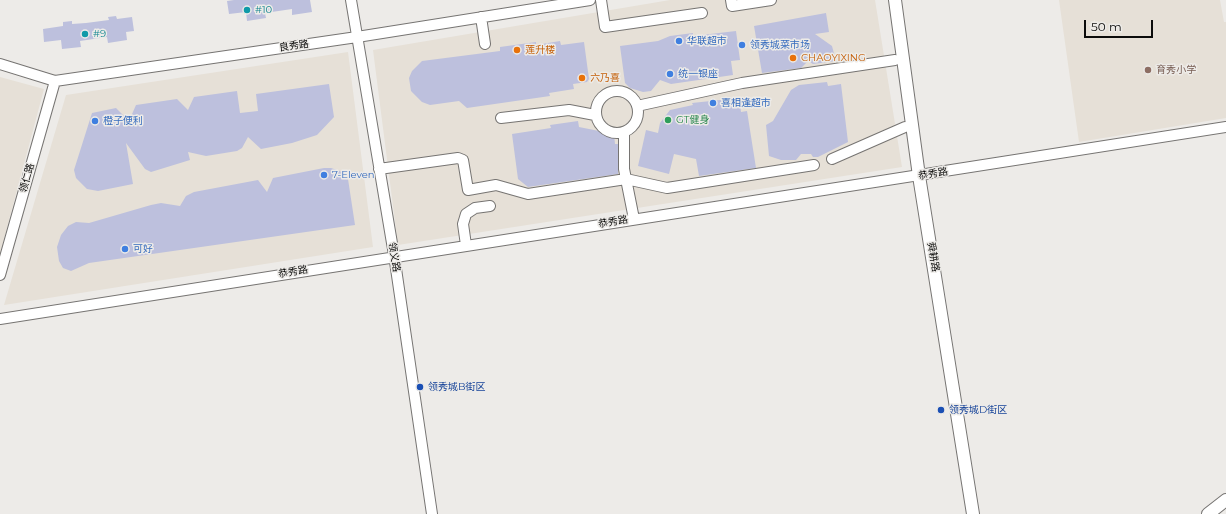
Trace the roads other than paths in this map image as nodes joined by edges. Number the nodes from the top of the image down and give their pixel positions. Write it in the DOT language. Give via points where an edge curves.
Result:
graph roads {
  1 [pos="351,0"];
  2 [pos="590,0"];
  3 [pos="601,0"];
  4 [pos="731,0"];
  5 [pos="771,0"];
  6 [pos="886,0"];
  7 [pos="895,0"];
  8 [pos="702,13"];
  9 [pos="481,17"];
  10 [pos="356,37"];
  11 [pos="485,44"];
  12 [pos="895,60"];
  13 [pos="0,64"];
  14 [pos="55,81"];
  15 [pos="637,106"];
  16 [pos="595,115"];
  17 [pos="501,118"];
  18 [pos="905,127"];
  19 [pos="1226,127"];
  20 [pos="624,132"];
  21 [pos="832,160"];
  22 [pos="814,165"];
  23 [pos="379,169"];
  24 [pos="916,177"];
  25 [pos="626,179"];
  26 [pos="490,206"];
  27 [pos="634,219"];
  28 [pos="466,244"];
  29 [pos="4,245"];
  30 [pos="394,255"];
  31 [pos="0,275"];
  32 [pos="0,318"];
  33 [pos="1226,500"];
  34 [pos="432,514"];
  35 [pos="965,514"];
  36 [pos="973,514"];
  37 [pos="1208,514"];
  1 -- 10 [label="street, 领义路"];
  2 -- 9 [label="street, 良秀路"];
  3 -- 8 [label="street" via="605,27"];
  4 -- 5 [label="street" via="732,6"];
  6 -- 12 [label="main road, 舜耕路"];
  7 -- 24 [label="main road, 舜耕路"];
  9 -- 10 [label="street, 良秀路"];
  9 -- 11 [label="street"];
  10 -- 14 [label="street, 良秀路"];
  10 -- 23 [label="street, 领义路"];
  12 -- 15 [label="street" via="742,83"];
  12 -- 18 [label="main road, 舜耕路"];
  13 -- 14 [label="street, 良秀路"];
  14 -- 29 [label="street, 领仁路"];
  15 -- 16 [label="street" via="629,95 623,92 609,92 598,101"];
  15 -- 20 [label="street" via="637,120"];
  16 -- 17 [label="street" via="569,110"];
  16 -- 20 [label="street" via="597,122 607,132"];
  18 -- 21 [label="street"];
  18 -- 24 [label="main road, 舜耕路"];
  19 -- 24 [label="street, 恭秀路"];
  20 -- 25 [label="street"];
  22 -- 25 [label="street" via="667,188"];
  23 -- 25 [label="street" via="458,158 463,160 468,190 496,185 528,194"];
  23 -- 30 [label="street, 领义路"];
  24 -- 27 [label="street, 恭秀路"];
  24 -- 35 [label="main road, 舜耕路"];
  24 -- 36 [label="main road, 舜耕路"];
  25 -- 27 [label="street"];
  26 -- 28 [label="street" via="475,208 466,214 463,224"];
  27 -- 28 [label="street, 恭秀路"];
  28 -- 30 [label="street, 恭秀路"];
  29 -- 31 [label="street, 领仁路"];
  30 -- 32 [label="street, 恭秀路"];
  30 -- 34 [label="street, 领义路"];
  33 -- 37 [label="main road"];
}
